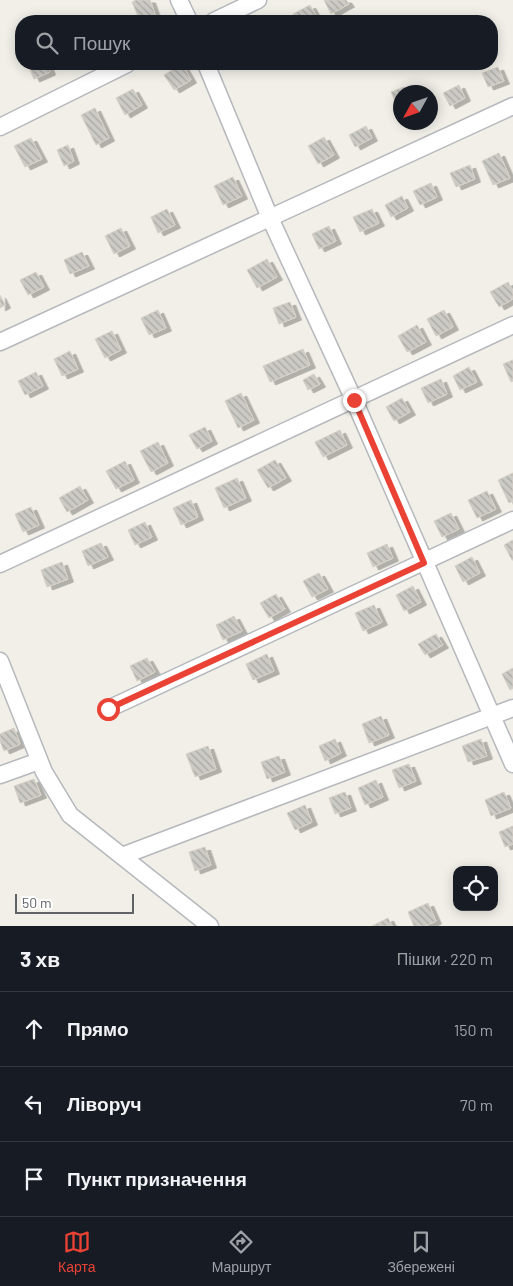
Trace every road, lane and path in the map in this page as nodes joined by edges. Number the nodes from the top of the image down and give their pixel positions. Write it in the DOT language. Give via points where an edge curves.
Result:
graph roads {
  1 [pos="179,0"];
  2 [pos="258,0"];
  3 [pos="185,15"];
  4 [pos="227,15"];
  5 [pos="115,70"];
  6 [pos="208,70"];
  7 [pos="513,106"];
  8 [pos="0,127"];
  9 [pos="270,218"];
  10 [pos="513,325"];
  11 [pos="0,342"];
  12 [pos="354,400"];
  13 [pos="513,520"];
  14 [pos="424,563"];
  15 [pos="0,564"];
  16 [pos="0,661"];
  17 [pos="513,708"];
  18 [pos="108,709"];
  19 [pos="492,717"];
  20 [pos="40,762"];
  21 [pos="513,764"];
  22 [pos="0,775"];
  23 [pos="122,856"];
  24 [pos="210,926"];
  1 -- 3 [label="street"];
  2 -- 4 [label="street"];
  5 -- 8 [label="street"];
  6 -- 9 [label="street"];
  7 -- 9 [label="street"];
  9 -- 11 [label="street"];
  9 -- 12 [label="street"];
  10 -- 12 [label="street"];
  12 -- 14 [label="street"];
  12 -- 15 [label="street"];
  13 -- 14 [label="street"];
  14 -- 18 [label="street"];
  14 -- 19 [label="street"];
  16 -- 20 [label="street"];
  17 -- 19 [label="street"];
  19 -- 21 [label="street"];
  19 -- 23 [label="street"];
  20 -- 22 [label="street"];
  20 -- 23 [label="street" via="70,815"];
  23 -- 24 [label="street"];
}
